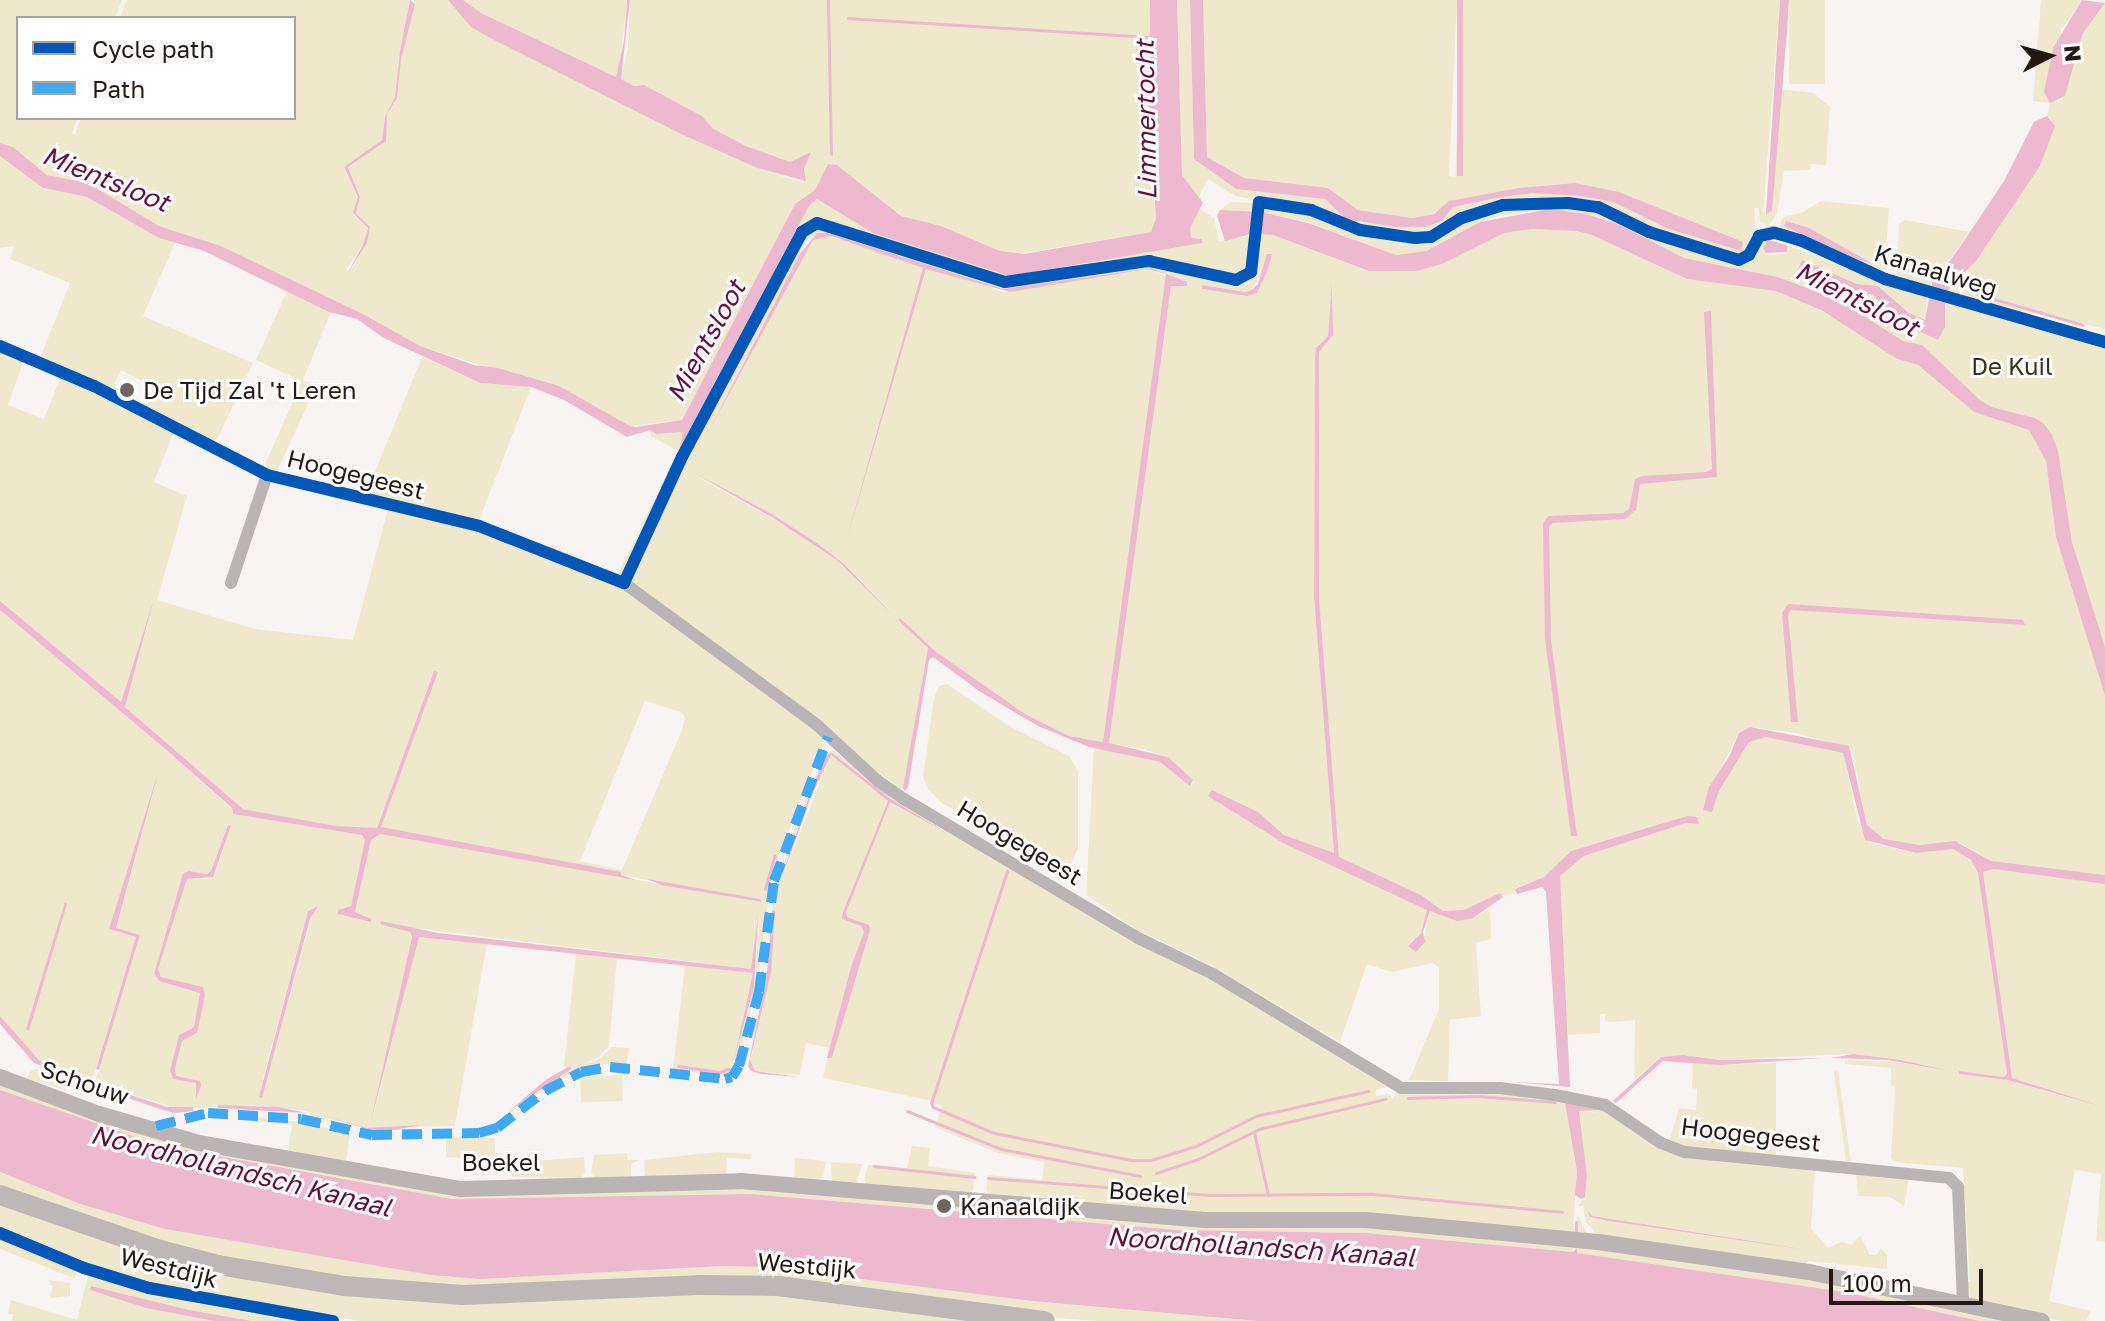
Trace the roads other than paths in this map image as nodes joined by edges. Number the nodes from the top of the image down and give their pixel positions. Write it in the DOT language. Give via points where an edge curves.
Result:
graph roads {
  1 [pos="1759,236"];
  2 [pos="2105,342"];
  3 [pos="0,346"];
  4 [pos="267,475"];
  5 [pos="231,583"];
  6 [pos="0,1077"];
  7 [pos="156,1128"];
  8 [pos="0,1195"];
  9 [pos="0,1233"];
  10 [pos="1963,1302"];
  11 [pos="333,1321"];
  12 [pos="1045,1321"];
  13 [pos="2042,1321"];
  1 -- 2 [label="street, Kanaalweg" via="1775,233 1800,240 1852,267 1923,291"];
  3 -- 4 [label="street, Hoogegeest" via="94,386"];
  4 -- 5 [label="street"];
  4 -- 10 [label="street, Hoogegeest" via="479,526 624,583 817,725 904,799 1138,938 1213,974 1401,1088 1500,1088 1555,1095 1605,1105 1651,1137 1685,1152 1949,1178 1958,1187"];
  6 -- 7 [label="street, Schouw"];
  7 -- 10 [label="street, Boekel" via="199,1143 461,1189 741,1181 1207,1220 1366,1220 1598,1242 1809,1272"];
  8 -- 12 [label="main road, Westdijk" via="160,1250 345,1286 463,1295 778,1286"];
  9 -- 11 [label="street, Westdijk" via="149,1288"];
  10 -- 13 [label="street, Boekel"];
}
